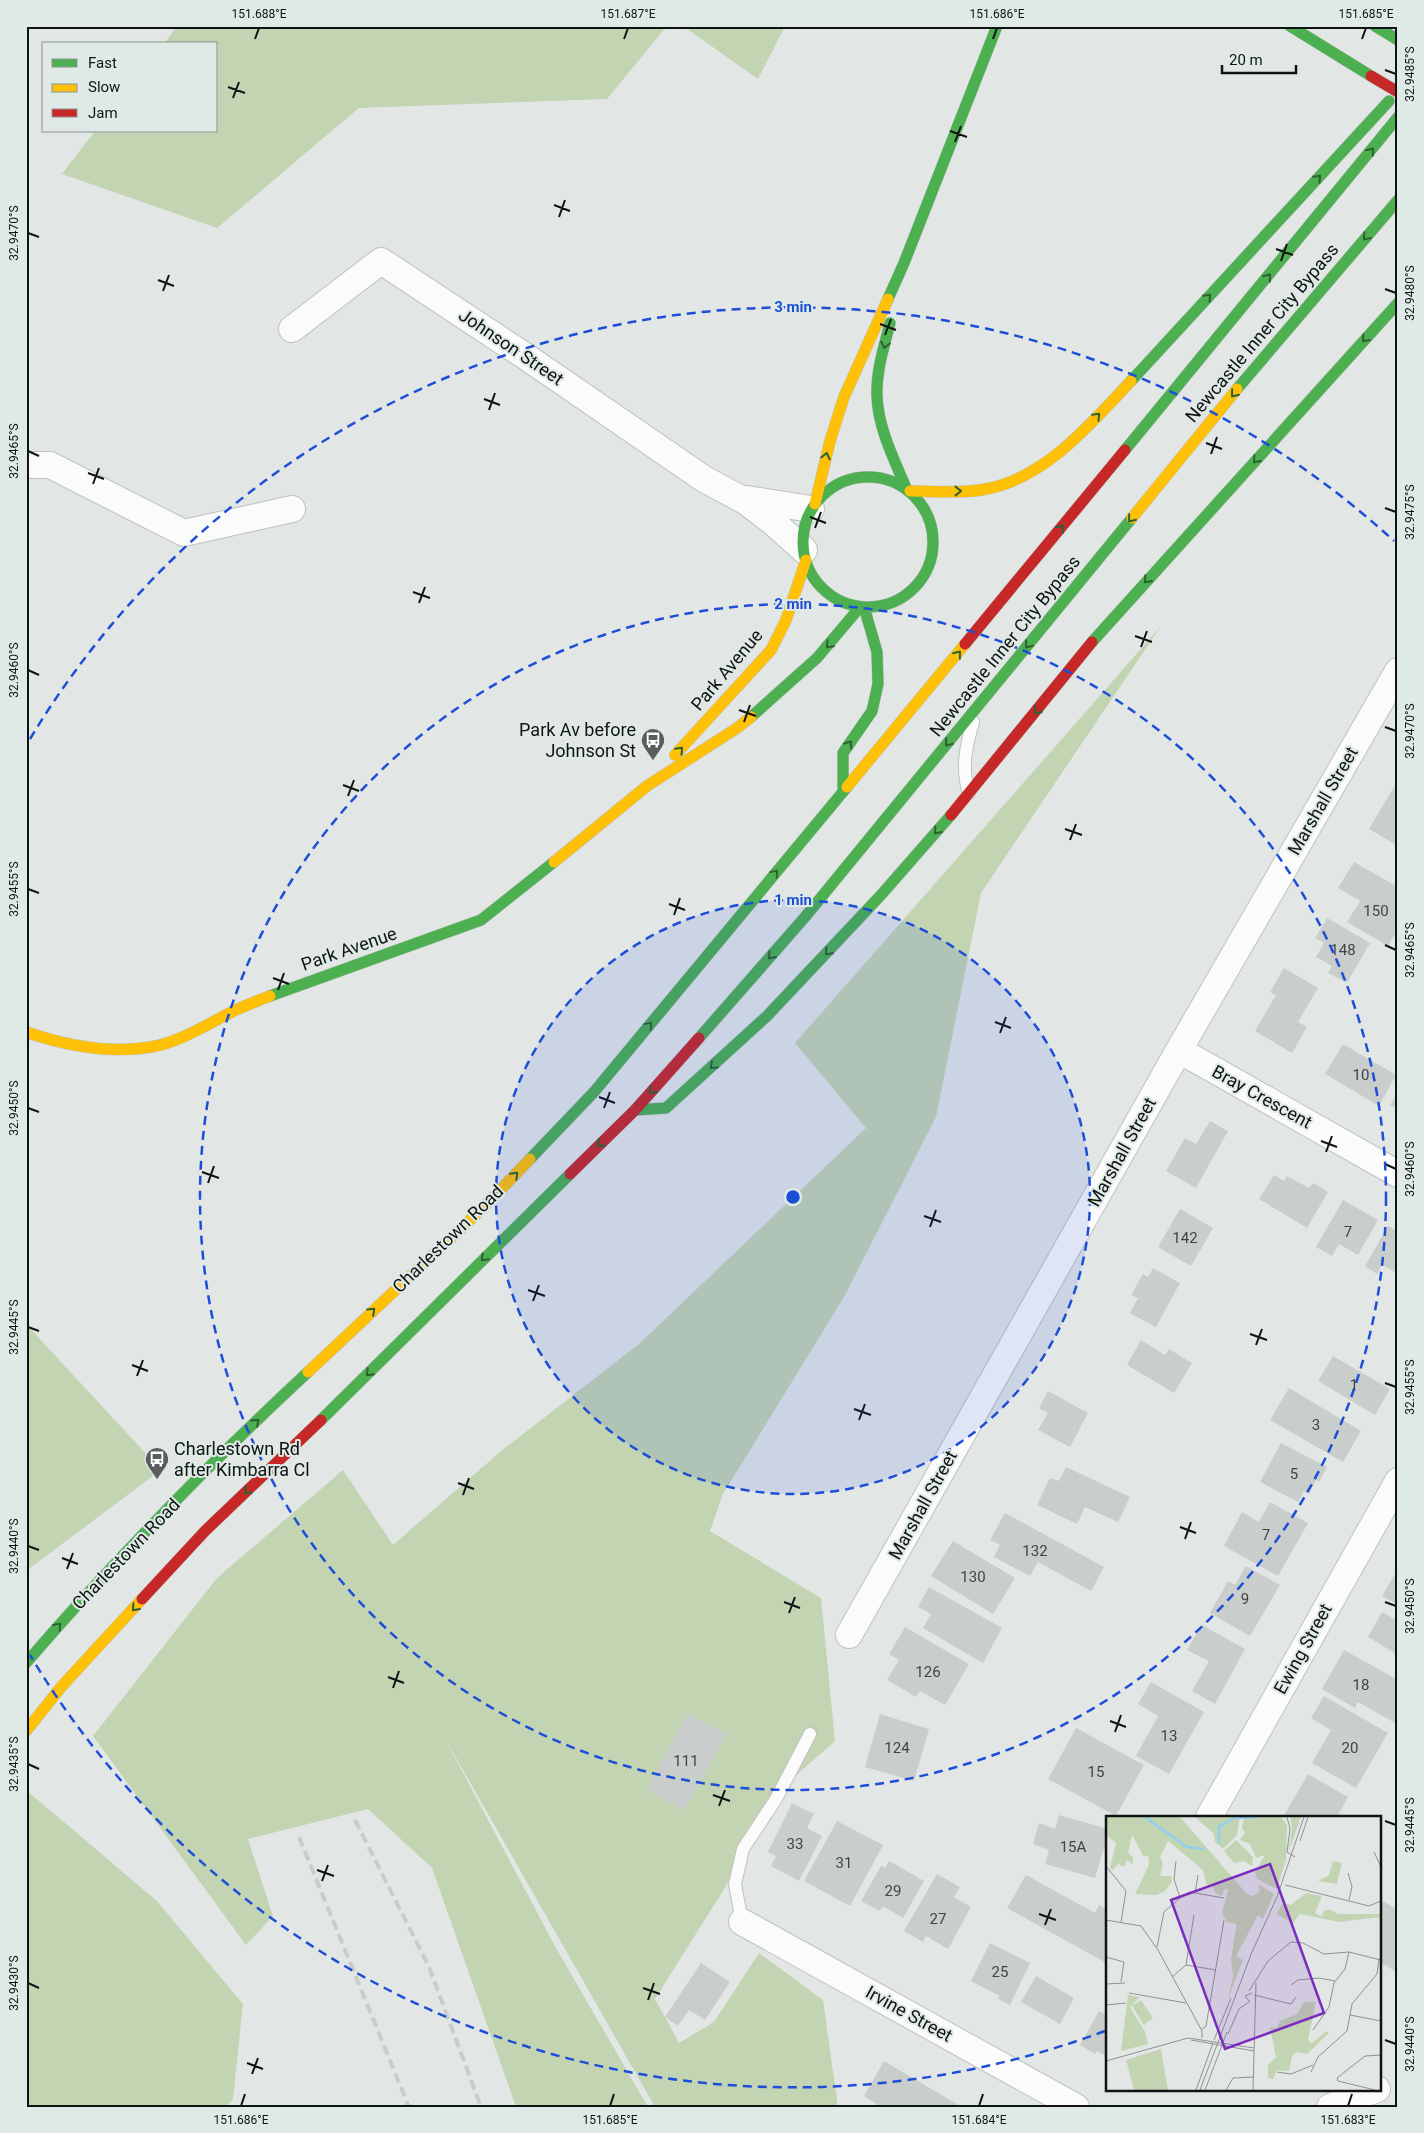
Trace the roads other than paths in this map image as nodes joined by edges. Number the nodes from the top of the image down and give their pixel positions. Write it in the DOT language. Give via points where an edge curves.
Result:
graph roads {
  1 [pos="997,26"];
  2 [pos="1290,26"];
  3 [pos="1375,26"];
  4 [pos="1398,40"];
  5 [pos="1398,92"];
  6 [pos="1398,117"];
  7 [pos="1398,200"];
  8 [pos="904,263"];
  9 [pos="1398,303"];
  10 [pos="292,329"];
  11 [pos="26,465"];
  12 [pos="908,490"];
  13 [pos="734,495"];
  14 [pos="813,506"];
  15 [pos="292,509"];
  16 [pos="805,555"];
  17 [pos="862,607"];
  18 [pos="1398,671"];
  19 [pos="978,706"];
  20 [pos="647,786"];
  21 [pos="843,791"];
  22 [pos="969,794"];
  23 [pos="26,1032"];
  24 [pos="1179,1050"];
  25 [pos="635,1110"];
  26 [pos="1398,1174"];
  27 [pos="1398,1481"];
  28 [pos="850,1635"];
  29 [pos="26,1663"];
  30 [pos="62,1686"];
  31 [pos="26,1712"];
  32 [pos="26,1731"];
  33 [pos="810,1734"];
  34 [pos="1210,1816"];
  35 [pos="742,1922"];
  36 [pos="1398,2082"];
  37 [pos="1382,2088"];
  38 [pos="1376,2090"];
  39 [pos="1076,2107"];
  40 [pos="1330,2107"];
  1 -- 8 [label="main road"];
  2 -- 5 [label="main road, bridge"];
  3 -- 4 [label="main road"];
  12 -- 5 [label="main road, one-way" via="971,491 1001,486 1034,469 1067,445 1096,418"];
  21 -- 6 [label="main road, Newcastle Inner City Bypass, one-way"];
  7 -- 19 [label="main road, Newcastle Inner City Bypass, one-way" via="1264,356"];
  8 -- 12 [label="main road, one-way" via="881,363 878,396 883,428"];
  14 -- 8 [label="main road, one-way" via="844,397"];
  9 -- 22 [label="main road, one-way" via="1100,632"];
  10 -- 13 [label="street, Johnson Street" via="381,260 704,479"];
  11 -- 15 [label="street" via="50,465 184,534"];
  12 -- 14 [label="main road" via="872,478 856,479 831,490"];
  12 -- 17 [label="main road" via="921,503 932,528 933,552 926,573 897,601 884,606"];
  13 -- 14 [label="street, Johnson Street" via="760,502"];
  13 -- 16 [label="street, Johnson Street" via="762,513"];
  14 -- 16 [label="main road" via="804,532"];
  16 -- 17 [label="main road" via="814,578 829,594 847,604"];
  20 -- 16 [label="main road, Park Avenue, one-way" via="766,657 786,620"];
  17 -- 20 [label="main road, Park Avenue, one-way" via="817,658 758,712"];
  21 -- 17 [label="main road, one-way" via="843,753 872,710 880,672"];
  18 -- 24 [label="street, Marshall Street"];
  19 -- 22 [label="lane" via="964,761"];
  19 -- 25 [label="main road, Newcastle Inner City Bypass, one-way" via="805,918"];
  20 -- 23 [label="main road, Park Avenue" via="500,906 481,920 459,929 283,991 238,1009 199,1030 151,1047 102,1049 48,1040"];
  29 -- 21 [label="main road, Charlestown Road, one-way" via="70,1612 219,1458 484,1207 594,1092"];
  22 -- 25 [label="main road, one-way" via="881,895 767,1016 666,1108"];
  24 -- 26 [label="street, Bray Crescent"];
  24 -- 28 [label="street, Marshall Street"];
  25 -- 30 [label="main road, one-way" via="204,1531"];
  27 -- 34 [label="street, Ewing Street"];
  30 -- 31 [label="street"];
  30 -- 32 [label="main road"];
  33 -- 35 [label="lane" via="776,1799 743,1849 735,1884"];
  35 -- 39 [label="street, Irvine Street"];
  36 -- 37 [label="street"];
  38 -- 40 [label="street"];
}
